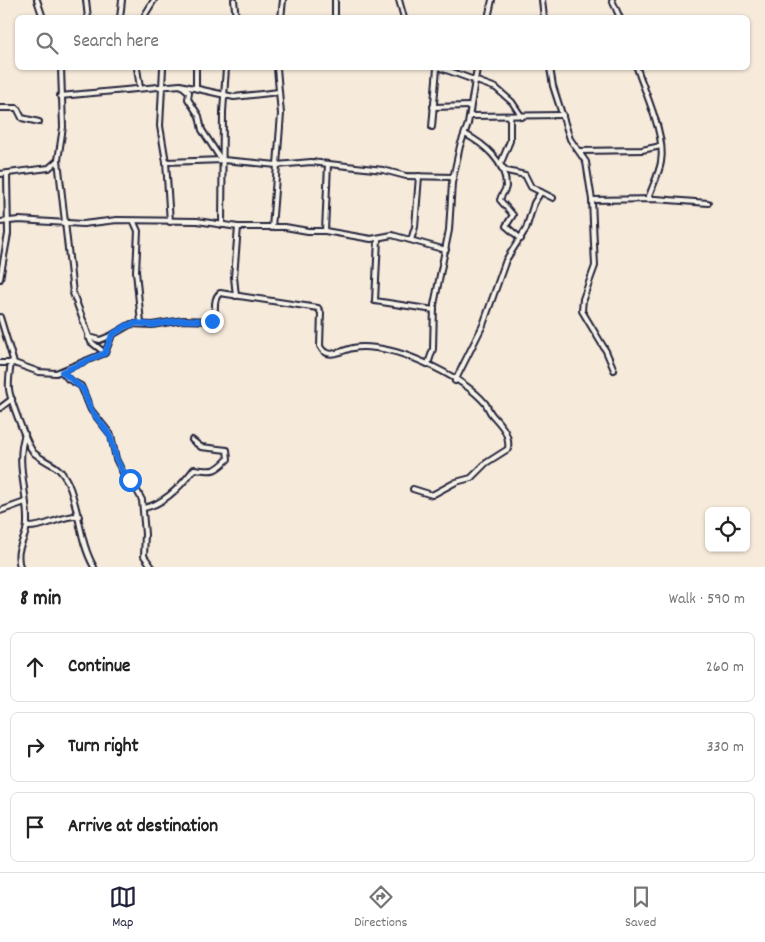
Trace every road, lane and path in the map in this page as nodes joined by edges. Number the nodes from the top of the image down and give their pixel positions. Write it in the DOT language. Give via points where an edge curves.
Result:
graph roads {
  1 [pos="38,0"];
  2 [pos="86,0"];
  3 [pos="122,0"];
  4 [pos="154,0"];
  5 [pos="234,0"];
  6 [pos="283,0"];
  7 [pos="335,0"];
  8 [pos="399,0"];
  9 [pos="492,0"];
  10 [pos="542,0"];
  11 [pos="612,0"];
  12 [pos="42,15"];
  13 [pos="88,15"];
  14 [pos="120,15"];
  15 [pos="145,15"];
  16 [pos="236,15"];
  17 [pos="281,15"];
  18 [pos="335,15"];
  19 [pos="403,15"];
  20 [pos="489,15"];
  21 [pos="544,15"];
  22 [pos="619,15"];
  23 [pos="61,70"];
  24 [pos="137,70"];
  25 [pos="163,70"];
  26 [pos="196,70"];
  27 [pos="226,70"];
  28 [pos="277,70"];
  29 [pos="439,70"];
  30 [pos="444,70"];
  31 [pos="477,70"];
  32 [pos="550,70"];
  33 [pos="638,70"];
  34 [pos="474,82"];
  35 [pos="180,85"];
  36 [pos="160,86"];
  37 [pos="140,88"];
  38 [pos="196,88"];
  39 [pos="279,92"];
  40 [pos="60,96"];
  41 [pos="223,96"];
  42 [pos="470,106"];
  43 [pos="433,107"];
  44 [pos="0,108"];
  45 [pos="563,115"];
  46 [pos="470,116"];
  47 [pos="510,117"];
  48 [pos="522,117"];
  49 [pos="40,122"];
  50 [pos="432,127"];
  51 [pos="465,134"];
  52 [pos="661,146"];
  53 [pos="580,150"];
  54 [pos="58,160"];
  55 [pos="222,160"];
  56 [pos="166,162"];
  57 [pos="277,164"];
  58 [pos="328,164"];
  59 [pos="501,165"];
  60 [pos="0,174"];
  61 [pos="7,174"];
  62 [pos="419,176"];
  63 [pos="453,177"];
  64 [pos="540,192"];
  65 [pos="553,198"];
  66 [pos="648,199"];
  67 [pos="592,200"];
  68 [pos="708,203"];
  69 [pos="8,221"];
  70 [pos="0,222"];
  71 [pos="134,222"];
  72 [pos="170,222"];
  73 [pos="66,223"];
  74 [pos="222,225"];
  75 [pos="238,227"];
  76 [pos="272,228"];
  77 [pos="325,231"];
  78 [pos="378,239"];
  79 [pos="521,239"];
  80 [pos="411,240"];
  81 [pos="446,250"];
  82 [pos="0,279"];
  83 [pos="236,296"];
  84 [pos="434,310"];
  85 [pos="0,317"];
  86 [pos="141,323"];
  87 [pos="112,335"];
  88 [pos="88,337"];
  89 [pos="105,353"];
  90 [pos="0,363"];
  91 [pos="12,363"];
  92 [pos="428,364"];
  93 [pos="614,370"];
  94 [pos="62,372"];
  95 [pos="455,380"];
  96 [pos="12,399"];
  97 [pos="0,408"];
  98 [pos="25,434"];
  99 [pos="192,440"];
  100 [pos="413,489"];
  101 [pos="25,502"];
  102 [pos="144,508"];
  103 [pos="0,510"];
  104 [pos="79,516"];
  105 [pos="27,527"];
  106 [pos="20,567"];
  107 [pos="94,567"];
  108 [pos="152,567"];
  1 -- 12 [label="street"];
  2 -- 13 [label="street"];
  3 -- 14 [label="street"];
  4 -- 15 [label="street"];
  5 -- 16 [label="street"];
  6 -- 17 [label="street"];
  7 -- 18 [label="street"];
  8 -- 19 [label="street"];
  9 -- 20 [label="street"];
  10 -- 21 [label="street"];
  11 -- 22 [label="street"];
  23 -- 40 [label="street"];
  24 -- 37 [label="street"];
  25 -- 36 [label="street"];
  26 -- 38 [label="street"];
  27 -- 41 [label="street"];
  28 -- 39 [label="street"];
  29 -- 43 [label="street"];
  30 -- 34 [label="street"];
  31 -- 34 [label="street"];
  32 -- 45 [label="street"];
  33 -- 52 [label="street" via="658,124"];
  34 -- 42 [label="street"];
  34 -- 48 [label="street" via="500,90"];
  35 -- 36 [label="street"];
  35 -- 38 [label="street"];
  35 -- 55 [label="street" via="189,92 188,99 199,116 205,135"];
  36 -- 37 [label="street"];
  36 -- 56 [label="street" via="160,126"];
  37 -- 40 [label="street"];
  38 -- 41 [label="street"];
  39 -- 41 [label="street" via="245,97"];
  39 -- 57 [label="street" via="281,114"];
  40 -- 54 [label="street" via="63,127"];
  41 -- 55 [label="street"];
  42 -- 43 [label="street"];
  42 -- 46 [label="street"];
  43 -- 50 [label="street"];
  44 -- 49 [label="street" via="17,108 22,118"];
  45 -- 48 [label="street"];
  45 -- 53 [label="street" via="570,140"];
  46 -- 47 [label="street"];
  46 -- 51 [label="street"];
  47 -- 48 [label="street"];
  47 -- 59 [label="street" via="510,141"];
  51 -- 59 [label="street" via="478,141"];
  51 -- 63 [label="street"];
  52 -- 53 [label="street" via="642,150"];
  52 -- 66 [label="street" via="661,163"];
  53 -- 67 [label="street" via="586,162"];
  54 -- 61 [label="street" via="51,167"];
  54 -- 73 [label="street"];
  55 -- 56 [label="street"];
  55 -- 57 [label="street"];
  55 -- 74 [label="street"];
  56 -- 72 [label="street"];
  57 -- 58 [label="street"];
  57 -- 76 [label="street"];
  58 -- 62 [label="street"];
  58 -- 77 [label="street"];
  59 -- 64 [label="street" via="507,171 525,175 529,184"];
  59 -- 79 [label="street" via="506,187 500,200 513,214 506,226"];
  60 -- 61 [label="street"];
  61 -- 69 [label="street"];
  62 -- 63 [label="street"];
  62 -- 80 [label="street"];
  63 -- 81 [label="street"];
  64 -- 65 [label="street"];
  64 -- 79 [label="street"];
  66 -- 67 [label="street"];
  66 -- 68 [label="street"];
  67 -- 93 [label="street" via="594,266 581,305"];
  69 -- 70 [label="street"];
  69 -- 73 [label="street"];
  69 -- 82 [label="street"];
  71 -- 72 [label="street"];
  71 -- 73 [label="street"];
  71 -- 86 [label="street" via="138,231 136,271"];
  72 -- 74 [label="street" via="197,221"];
  73 -- 88 [label="street" via="74,300"];
  74 -- 75 [label="street"];
  75 -- 76 [label="street"];
  75 -- 83 [label="street" via="234,278"];
  76 -- 77 [label="street"];
  77 -- 78 [label="street"];
  78 -- 80 [label="street" via="392,235"];
  78 -- 84 [label="street" via="376,300"];
  79 -- 95 [label="street" via="506,260 483,325"];
  80 -- 81 [label="street"];
  81 -- 84 [label="street"];
  83 -- 86 [label="street" via="218,294 214,318 209,322"];
  83 -- 92 [label="street" via="318,308 321,313 320,348 330,353 378,348"];
  84 -- 92 [label="street" via="433,349"];
  85 -- 91 [label="street"];
  86 -- 87 [label="street" via="126,326"];
  87 -- 88 [label="street" via="100,340"];
  87 -- 89 [label="street"];
  88 -- 89 [label="street"];
  89 -- 94 [label="street"];
  90 -- 91 [label="street"];
  91 -- 94 [label="street" via="49,374"];
  91 -- 96 [label="street" via="9,389"];
  92 -- 95 [label="street"];
  94 -- 102 [label="street" via="81,386 91,410 108,430 124,475 133,483"];
  95 -- 100 [label="street" via="477,395 503,426 508,449 486,463 471,478 441,491 430,495"];
  96 -- 97 [label="street"];
  96 -- 98 [label="street"];
  98 -- 101 [label="street" via="20,466"];
  98 -- 104 [label="street" via="33,452 62,471"];
  99 -- 102 [label="street" via="201,446 226,450 228,459 218,470 194,470 174,492"];
  101 -- 103 [label="street"];
  101 -- 105 [label="street"];
  102 -- 108 [label="street" via="144,556"];
  104 -- 105 [label="street"];
  104 -- 107 [label="street"];
  105 -- 106 [label="street" via="18,550"];
}
